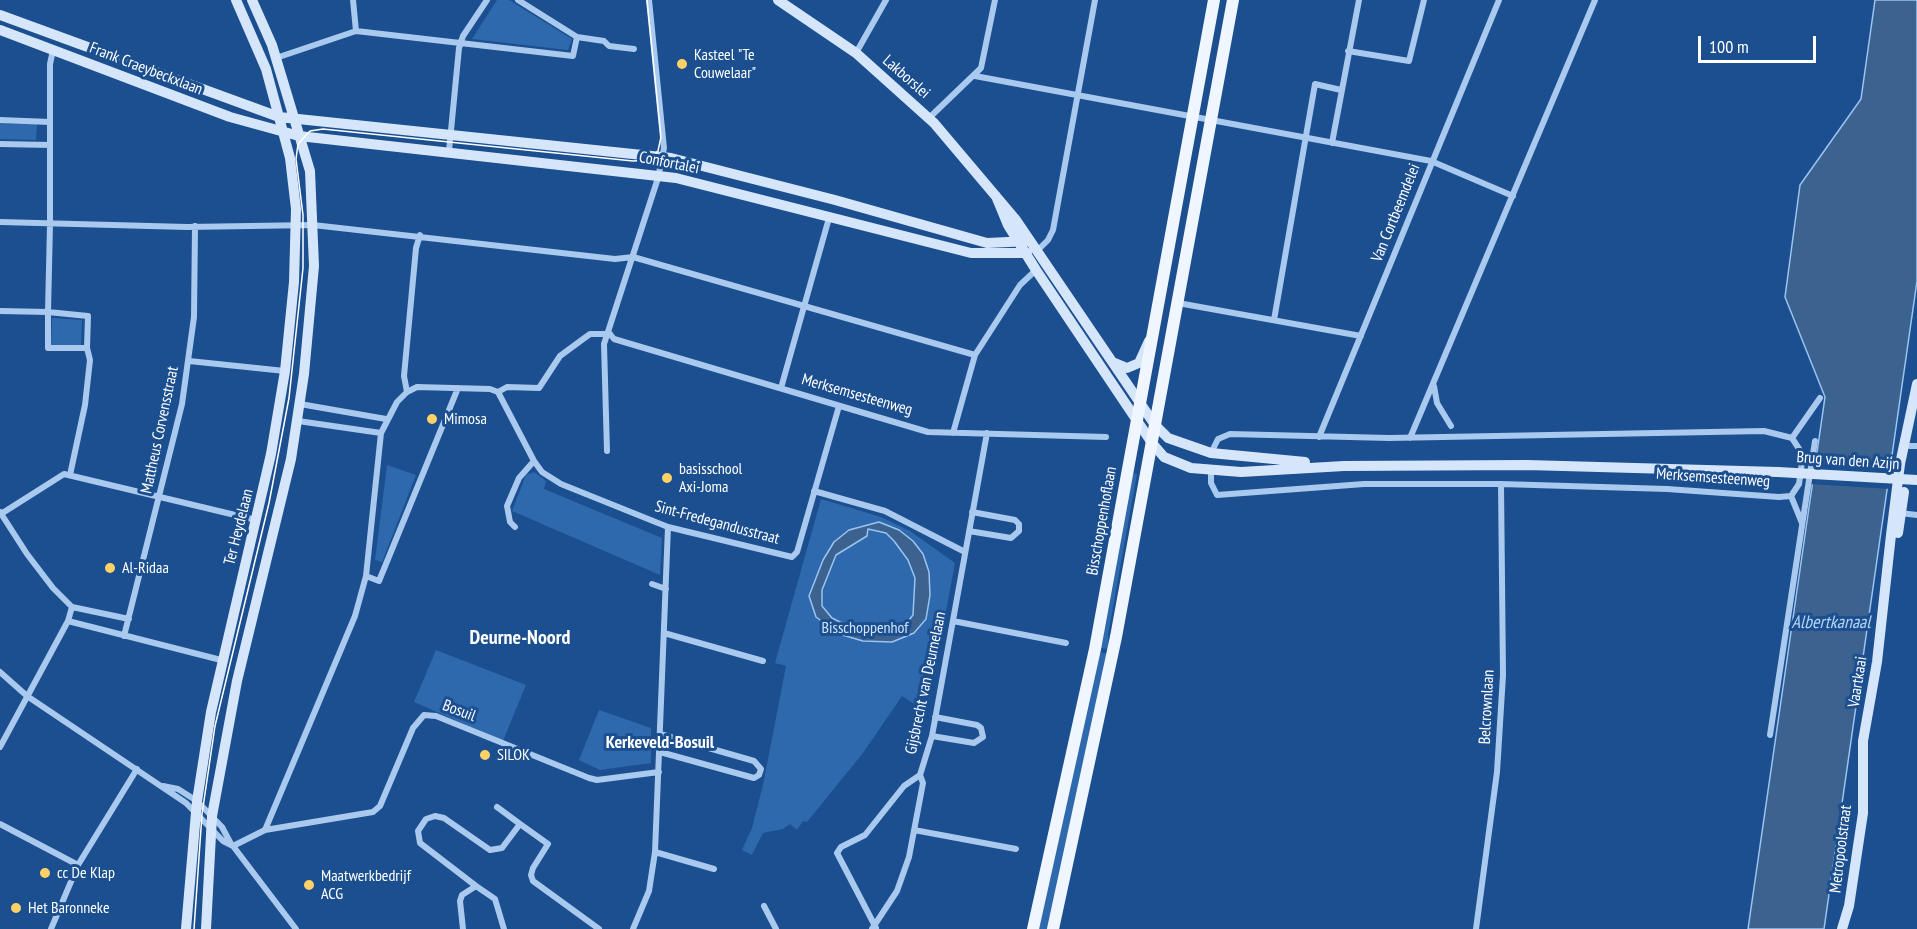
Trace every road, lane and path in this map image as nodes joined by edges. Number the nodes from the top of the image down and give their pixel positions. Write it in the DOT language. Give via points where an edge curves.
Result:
graph roads {
  1 [pos="236,0"];
  2 [pos="252,0"];
  3 [pos="353,0"];
  4 [pos="487,0"];
  5 [pos="518,0"];
  6 [pos="649,0"];
  7 [pos="778,0"];
  8 [pos="886,0"];
  9 [pos="995,0"];
  10 [pos="1095,0"];
  11 [pos="1214,0"];
  12 [pos="1233,0"];
  13 [pos="1359,0"];
  14 [pos="1424,0"];
  15 [pos="1499,0"];
  16 [pos="1595,0"];
  17 [pos="0,15"];
  18 [pos="0,30"];
  19 [pos="356,31"];
  20 [pos="58,36"];
  21 [pos="578,37"];
  22 [pos="461,42"];
  23 [pos="634,49"];
  24 [pos="53,50"];
  25 [pos="858,50"];
  26 [pos="1348,51"];
  27 [pos="276,58"];
  28 [pos="975,76"];
  29 [pos="1341,90"];
  30 [pos="1077,96"];
  31 [pos="931,116"];
  32 [pos="1191,116"];
  33 [pos="279,117"];
  34 [pos="0,120"];
  35 [pos="295,120"];
  36 [pos="1211,120"];
  37 [pos="50,122"];
  38 [pos="283,132"];
  39 [pos="299,136"];
  40 [pos="450,136"];
  41 [pos="1308,138"];
  42 [pos="1332,143"];
  43 [pos="0,144"];
  44 [pos="50,145"];
  45 [pos="449,151"];
  46 [pos="662,157"];
  47 [pos="1431,161"];
  48 [pos="658,175"];
  49 [pos="1513,196"];
  50 [pos="830,218"];
  51 [pos="0,222"];
  52 [pos="50,224"];
  53 [pos="313,225"];
  54 [pos="195,226"];
  55 [pos="296,226"];
  56 [pos="420,235"];
  57 [pos="1025,241"];
  58 [pos="983,248"];
  59 [pos="1032,252"];
  60 [pos="633,257"];
  61 [pos="1036,270"];
  62 [pos="1177,303"];
  63 [pos="805,305"];
  64 [pos="0,311"];
  65 [pos="48,312"];
  66 [pos="1275,320"];
  67 [pos="610,334"];
  68 [pos="1153,336"];
  69 [pos="1361,336"];
  70 [pos="1097,339"];
  71 [pos="1086,346"];
  72 [pos="87,348"];
  73 [pos="975,356"];
  74 [pos="189,361"];
  75 [pos="1113,362"];
  76 [pos="285,371"];
  77 [pos="1917,384"];
  78 [pos="1434,385"];
  79 [pos="458,388"];
  80 [pos="781,388"];
  81 [pos="407,392"];
  82 [pos="498,392"];
  83 [pos="1820,398"];
  84 [pos="1139,403"];
  85 [pos="300,404"];
  86 [pos="838,406"];
  87 [pos="386,419"];
  88 [pos="1136,420"];
  89 [pos="298,421"];
  90 [pos="1911,422"];
  91 [pos="1155,425"];
  92 [pos="1451,426"];
  93 [pos="381,433"];
  94 [pos="953,433"];
  95 [pos="987,433"];
  96 [pos="1106,437"];
  97 [pos="1319,437"];
  98 [pos="1410,438"];
  99 [pos="1792,438"];
  100 [pos="1815,441"];
  101 [pos="1152,443"];
  102 [pos="1914,446"];
  103 [pos="607,451"];
  104 [pos="1211,453"];
  105 [pos="534,461"];
  106 [pos="1344,466"];
  107 [pos="1778,471"];
  108 [pos="1211,472"];
  109 [pos="70,475"];
  110 [pos="1917,480"];
  111 [pos="1501,484"];
  112 [pos="814,491"];
  113 [pos="159,496"];
  114 [pos="1791,496"];
  115 [pos="972,512"];
  116 [pos="1,513"];
  117 [pos="1897,513"];
  118 [pos="1917,515"];
  119 [pos="256,520"];
  120 [pos="1802,524"];
  121 [pos="515,526"];
  122 [pos="668,527"];
  123 [pos="969,531"];
  124 [pos="965,552"];
  125 [pos="366,576"];
  126 [pos="652,584"];
  127 [pos="666,589"];
  128 [pos="72,607"];
  129 [pos="129,618"];
  130 [pos="68,621"];
  131 [pos="953,621"];
  132 [pos="664,633"];
  133 [pos="124,636"];
  134 [pos="1066,643"];
  135 [pos="221,660"];
  136 [pos="763,661"];
  137 [pos="0,672"];
  138 [pos="27,696"];
  139 [pos="935,717"];
  140 [pos="660,734"];
  141 [pos="1770,735"];
  142 [pos="932,736"];
  143 [pos="0,747"];
  144 [pos="660,752"];
  145 [pos="137,769"];
  146 [pos="659,772"];
  147 [pos="1862,772"];
  148 [pos="920,775"];
  149 [pos="163,786"];
  150 [pos="196,801"];
  151 [pos="497,807"];
  152 [pos="195,813"];
  153 [pos="212,816"];
  154 [pos="0,824"];
  155 [pos="520,824"];
  156 [pos="211,828"];
  157 [pos="265,830"];
  158 [pos="914,830"];
  159 [pos="232,845"];
  160 [pos="1016,849"];
  161 [pos="655,852"];
  162 [pos="78,865"];
  163 [pos="714,869"];
  164 [pos="476,886"];
  165 [pos="764,906"];
  166 [pos="874,928"];
  167 [pos="51,929"];
  168 [pos="186,929"];
  169 [pos="206,929"];
  170 [pos="296,929"];
  171 [pos="463,929"];
  172 [pos="504,929"];
  173 [pos="599,929"];
  174 [pos="633,929"];
  175 [pos="776,929"];
  176 [pos="1034,929"];
  177 [pos="1053,929"];
  178 [pos="1476,929"];
  179 [pos="1842,929"];
  1 -- 33 [label="street, Ter Heydelaan" via="266,69"];
  2 -- 27 [label="street"];
  3 -- 19 [label="street"];
  4 -- 22 [label="street"];
  5 -- 21 [label="street"];
  6 -- 46 [label="street"];
  7 -- 25 [label="street, Lakborslei"];
  8 -- 25 [label="street"];
  9 -- 28 [label="street" via="981,69"];
  10 -- 30 [label="street"];
  11 -- 32 [label="main road, Bisschoppenhoflaan"];
  12 -- 36 [label="main road, Bisschoppenhoflaan"];
  13 -- 26 [label="street"];
  14 -- 26 [label="street" via="1409,61"];
  15 -- 47 [label="street, Van Cortbeemdelei"];
  16 -- 49 [label="street"];
  17 -- 20 [label="street, Frank Craeybeckxlaan"];
  18 -- 24 [label="street, Frank Craeybeckxlaan"];
  19 -- 22 [label="street"];
  19 -- 27 [label="street"];
  20 -- 24 [label="street"];
  20 -- 33 [label="street, Frank Craeybeckxlaan"];
  21 -- 22 [label="street" via="573,56"];
  21 -- 23 [label="street"];
  22 -- 40 [label="street"];
  24 -- 37 [label="street"];
  24 -- 38 [label="street, Frank Craeybeckxlaan" via="230,117"];
  25 -- 31 [label="street, Lakborslei"];
  26 -- 29 [label="street"];
  27 -- 35 [label="street"];
  28 -- 30 [label="street"];
  28 -- 31 [label="street"];
  29 -- 41 [label="street" via="1315,84 1306,130"];
  29 -- 42 [label="street"];
  30 -- 32 [label="street"];
  30 -- 59 [label="street" via="1053,230 1048,240"];
  31 -- 57 [label="street, Lakborslei" via="996,196 1008,225"];
  32 -- 36 [label="street"];
  32 -- 68 [label="main road, Bisschoppenhoflaan"];
  33 -- 35 [label="street"];
  33 -- 38 [label="street, Ter Heydelaan"];
  34 -- 37 [label="street"];
  35 -- 39 [label="street"];
  35 -- 40 [label="street, Confortalei"];
  36 -- 41 [label="street"];
  36 -- 62 [label="main road, Bisschoppenhoflaan"];
  37 -- 44 [label="street"];
  38 -- 39 [label="street"];
  38 -- 55 [label="street, Ter Heydelaan" via="293,174"];
  39 -- 45 [label="street, Confortalei"];
  39 -- 53 [label="street" via="310,171"];
  40 -- 45 [label="street"];
  40 -- 46 [label="street, Confortalei"];
  41 -- 42 [label="street"];
  41 -- 66 [label="street"];
  42 -- 47 [label="street"];
  43 -- 44 [label="street"];
  44 -- 52 [label="street"];
  45 -- 48 [label="street, Confortalei"];
  46 -- 48 [label="street"];
  46 -- 58 [label="street, Confortalei" via="835,200"];
  47 -- 49 [label="street"];
  47 -- 69 [label="street, Van Cortbeemdelei"];
  48 -- 50 [label="street, Confortalei"];
  48 -- 60 [label="street"];
  49 -- 78 [label="street"];
  50 -- 58 [label="street, Confortalei" via="971,253"];
  50 -- 63 [label="street"];
  51 -- 52 [label="street"];
  52 -- 54 [label="street"];
  52 -- 65 [label="street"];
  53 -- 55 [label="street"];
  53 -- 56 [label="street"];
  53 -- 85 [label="street" via="314,266"];
  54 -- 55 [label="street"];
  54 -- 74 [label="street, Mattheus Corvensstraat" via="194,317"];
  55 -- 76 [label="street, Ter Heydelaan"];
  56 -- 60 [label="street" via="615,259"];
  56 -- 81 [label="street" via="404,376"];
  57 -- 58 [label="street, Confortalei"];
  57 -- 59 [label="street, Lakborslei"];
  58 -- 59 [label="street, Confortalei"];
  59 -- 61 [label="street, Lakborslei"];
  59 -- 70 [label="street, Lakborslei"];
  60 -- 63 [label="street"];
  60 -- 67 [label="street"];
  61 -- 71 [label="street, Lakborslei"];
  61 -- 73 [label="street" via="1020,285"];
  62 -- 66 [label="street"];
  62 -- 91 [label="main road, Bisschoppenhoflaan"];
  63 -- 73 [label="street"];
  63 -- 80 [label="street"];
  64 -- 65 [label="street"];
  65 -- 72 [label="street" via="88,316"];
  65 -- 72 [label="street" via="48,348"];
  66 -- 69 [label="street"];
  67 -- 80 [label="street, Merksemsesteenweg" via="614,339"];
  67 -- 82 [label="street" via="590,334 560,356 539,388 507,387"];
  67 -- 103 [label="street" via="604,344"];
  68 -- 75 [label="street" via="1139,363 1127,368"];
  68 -- 84 [label="main road, Bisschoppenhoflaan"];
  69 -- 97 [label="street, Van Cortbeemdelei"];
  70 -- 71 [label="street"];
  70 -- 75 [label="street, Lakborslei"];
  71 -- 88 [label="street, Lakborslei"];
  72 -- 109 [label="street" via="90,360 85,405"];
  73 -- 94 [label="street"];
  74 -- 76 [label="street"];
  74 -- 113 [label="street, Mattheus Corvensstraat"];
  75 -- 84 [label="street, Lakborslei"];
  76 -- 119 [label="street, Ter Heydelaan"];
  77 -- 90 [label="street, Vaartkaai"];
  78 -- 92 [label="street" via="1437,403"];
  78 -- 98 [label="street"];
  79 -- 81 [label="street" via="417,387"];
  79 -- 82 [label="street"];
  79 -- 125 [label="street" via="379,581"];
  80 -- 86 [label="street, Merksemsesteenweg"];
  81 -- 87 [label="street"];
  82 -- 105 [label="street, Sint-Fredegandusstraat"];
  83 -- 99 [label="street"];
  84 -- 88 [label="main road, Bisschoppenhoflaan"];
  84 -- 91 [label="street, Merksemsesteenweg"];
  85 -- 87 [label="street"];
  85 -- 89 [label="street"];
  86 -- 94 [label="street, Merksemsesteenweg" via="928,432"];
  86 -- 112 [label="street, Sint-Fredegandusstraat"];
  87 -- 93 [label="street"];
  88 -- 101 [label="street, Lakborslei"];
  88 -- 176 [label="main road, Bisschoppenhoflaan" via="1095,649"];
  89 -- 93 [label="street"];
  89 -- 153 [label="street" via="235,692"];
  90 -- 102 [label="street, Vaartkaai"];
  90 -- 117 [label="street, Vaartkaai" via="1900,464"];
  91 -- 101 [label="main road, Bisschoppenhoflaan"];
  91 -- 104 [label="street, Merksemsesteenweg" via="1173,441"];
  93 -- 125 [label="street"];
  94 -- 95 [label="street, Merksemsesteenweg"];
  95 -- 96 [label="street, Merksemsesteenweg"];
  95 -- 115 [label="street, Gijsbrecht van Deurnelaan"];
  97 -- 98 [label="street"];
  97 -- 104 [label="street" via="1223,435"];
  98 -- 99 [label="street" via="1764,431"];
  99 -- 114 [label="street, Merksemsesteenweg" via="1803,455 1799,484"];
  100 -- 120 [label="street"];
  101 -- 108 [label="street, Merksemsesteenweg" via="1164,457"];
  101 -- 177 [label="main road, Bisschoppenhoflaan" via="1116,637"];
  102 -- 117 [label="street, Vaartkaai"];
  104 -- 106 [label="street, Merksemsesteenweg"];
  105 -- 121 [label="street" via="519,478 507,506 510,522"];
  105 -- 122 [label="street, Sint-Fredegandusstraat" via="542,472 561,484"];
  106 -- 107 [label="street, Merksemsesteenweg" via="1527,465"];
  106 -- 108 [label="street, Merksemsesteenweg"];
  107 -- 110 [label="street, Brug van den Azijn, bridge"];
  108 -- 111 [label="street, Merksemsesteenweg" via="1217,495 1364,484"];
  109 -- 113 [label="street"];
  109 -- 116 [label="street" via="64,474"];
  111 -- 114 [label="street, Merksemsesteenweg"];
  111 -- 178 [label="street, Belcrownlaan" via="1503,675 1490,834"];
  112 -- 122 [label="street, Sint-Fredegandusstraat" via="797,552 792,557"];
  112 -- 124 [label="street" via="885,511"];
  113 -- 119 [label="street"];
  113 -- 129 [label="street, Mattheus Corvensstraat"];
  114 -- 120 [label="street"];
  115 -- 123 [label="street, Gijsbrecht van Deurnelaan"];
  115 -- 123 [label="street" via="1015,520 1019,531 1011,538"];
  116 -- 128 [label="street" via="27,554"];
  117 -- 118 [label="street"];
  117 -- 147 [label="street, Vaartkaai" via="1895,552 1889,562"];
  119 -- 135 [label="street, Ter Heydelaan"];
  120 -- 141 [label="street"];
  122 -- 127 [label="street"];
  123 -- 124 [label="street, Gijsbrecht van Deurnelaan"];
  124 -- 131 [label="street, Gijsbrecht van Deurnelaan"];
  125 -- 157 [label="street" via="355,616"];
  126 -- 127 [label="street"];
  127 -- 132 [label="street"];
  128 -- 129 [label="street"];
  128 -- 130 [label="street"];
  129 -- 133 [label="street, Mattheus Corvensstraat"];
  130 -- 133 [label="street"];
  130 -- 138 [label="street"];
  131 -- 134 [label="street"];
  131 -- 139 [label="street, Gijsbrecht van Deurnelaan"];
  132 -- 136 [label="street"];
  132 -- 140 [label="street"];
  133 -- 135 [label="street"];
  135 -- 150 [label="street, Ter Heydelaan"];
  137 -- 138 [label="street"];
  138 -- 143 [label="street"];
  138 -- 145 [label="street"];
  139 -- 142 [label="street, Gijsbrecht van Deurnelaan"];
  139 -- 142 [label="street" via="976,725 983,737 974,743"];
  140 -- 144 [label="street"];
  140 -- 144 [label="street" via="754,761 761,769 754,778"];
  142 -- 148 [label="street, Gijsbrecht van Deurnelaan"];
  144 -- 146 [label="street"];
  145 -- 149 [label="street"];
  145 -- 162 [label="street"];
  146 -- 157 [label="street, Bosuil" via="589,778 430,714 418,719 380,806 373,812"];
  146 -- 161 [label="street"];
  147 -- 179 [label="street, Metropoolstraat" via="1863,813 1850,906"];
  148 -- 158 [label="street, Gijsbrecht van Deurnelaan" via="923,783"];
  148 -- 166 [label="street" via="904,786 865,835 837,853"];
  149 -- 150 [label="street"];
  149 -- 152 [label="street"];
  150 -- 152 [label="street, Ter Heydelaan"];
  150 -- 153 [label="street"];
  151 -- 155 [label="street"];
  152 -- 156 [label="street"];
  152 -- 168 [label="street, Ter Heydelaan"];
  153 -- 156 [label="street"];
  153 -- 159 [label="street"];
  154 -- 162 [label="street"];
  155 -- 164 [label="street" via="502,848 490,850 444,818 435,816 420,825 420,843"];
  155 -- 173 [label="street" via="548,844 533,868 533,881"];
  156 -- 159 [label="street"];
  156 -- 169 [label="street"];
  157 -- 159 [label="street, Bosuil"];
  158 -- 160 [label="street"];
  158 -- 166 [label="street, Gijsbrecht van Deurnelaan" via="897,891"];
  159 -- 170 [label="street"];
  161 -- 163 [label="street"];
  161 -- 174 [label="street" via="649,891"];
  162 -- 167 [label="street"];
  164 -- 171 [label="street" via="462,895 460,901"];
  164 -- 172 [label="street" via="495,899"];
  165 -- 175 [label="street"];
}
